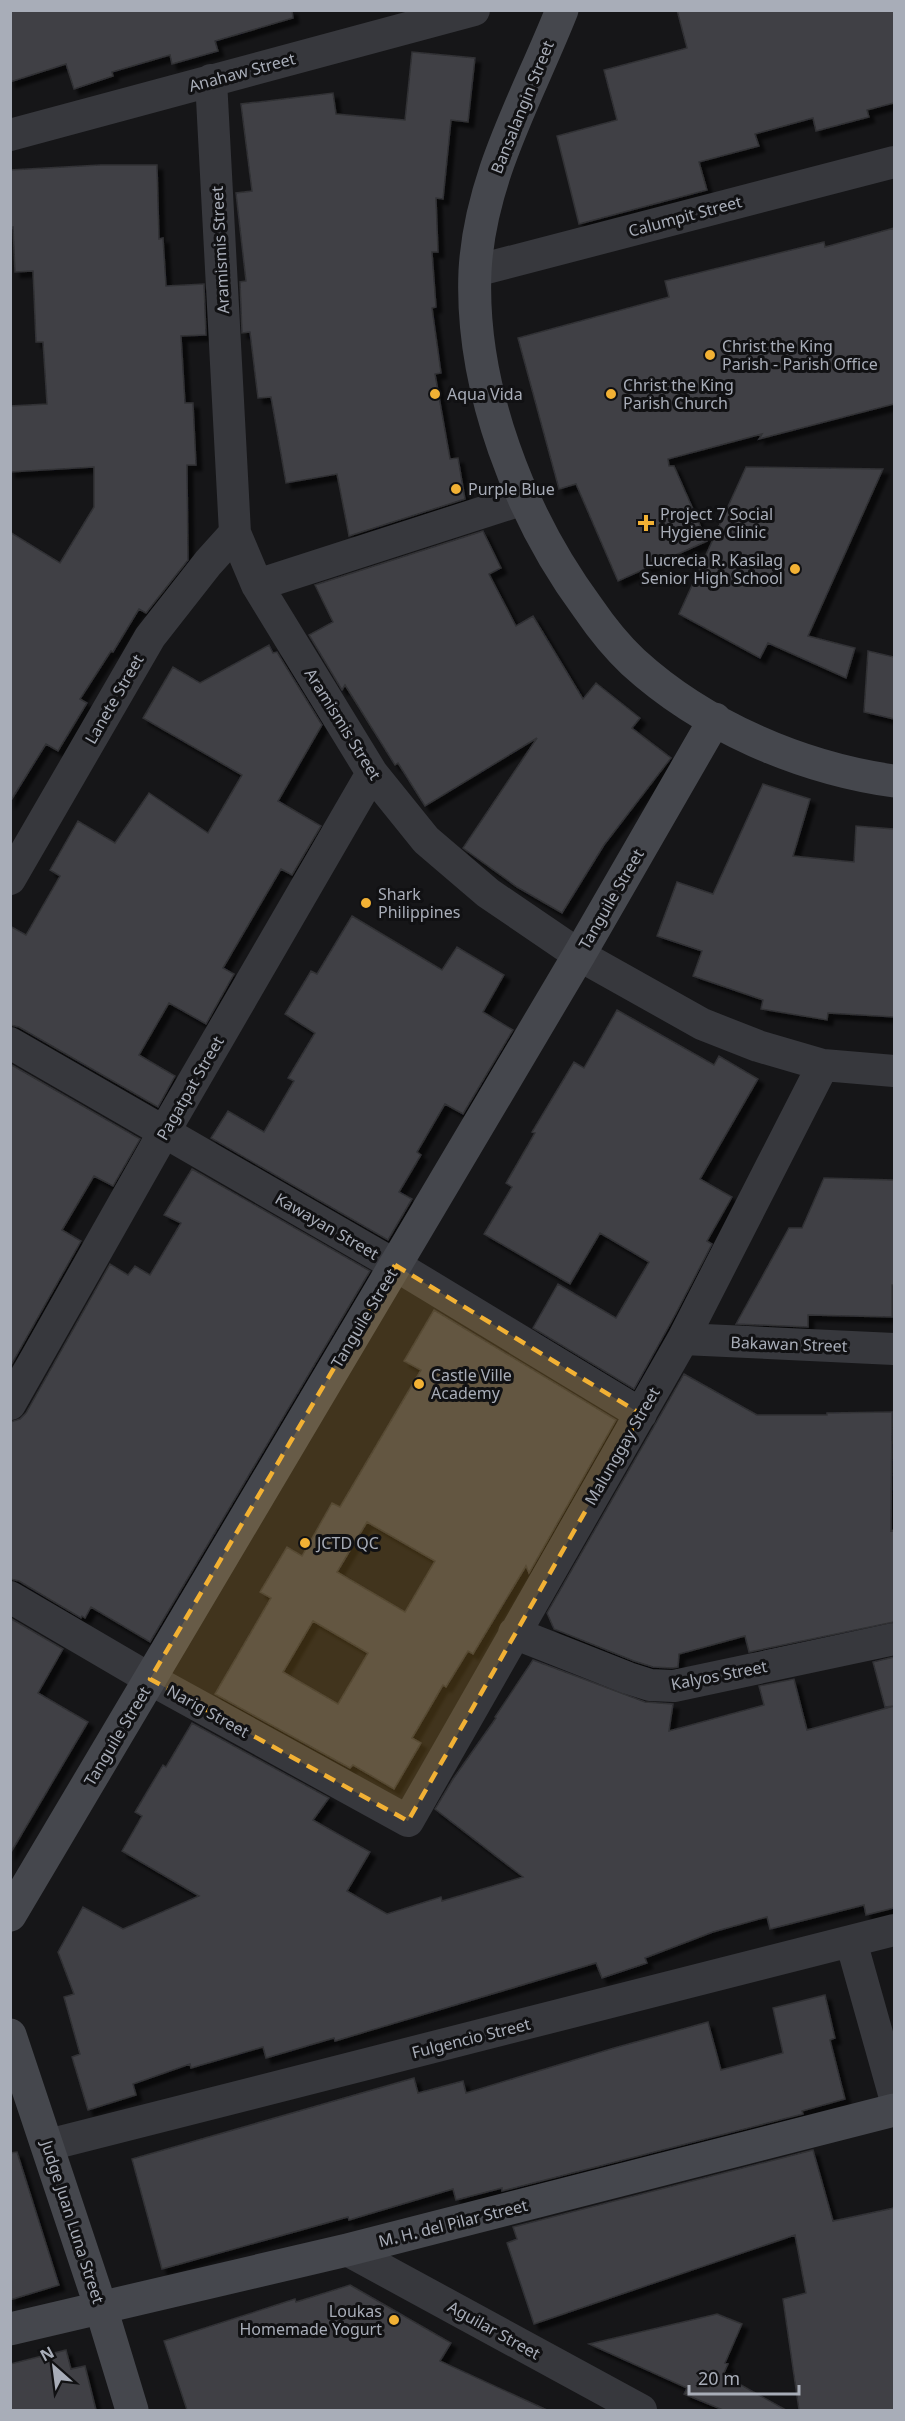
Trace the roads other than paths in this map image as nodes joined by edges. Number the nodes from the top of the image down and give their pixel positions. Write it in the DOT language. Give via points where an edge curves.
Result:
graph roads {
  1 [pos="474,10"];
  2 [pos="562,10"];
  3 [pos="211,80"];
  4 [pos="10,135"];
  5 [pos="894,162"];
  6 [pos="475,271"];
  7 [pos="524,499"];
  8 [pos="235,533"];
  9 [pos="257,585"];
  10 [pos="715,719"];
  11 [pos="372,773"];
  12 [pos="894,781"];
  13 [pos="10,879"];
  14 [pos="579,955"];
  15 [pos="10,1043"];
  16 [pos="823,1065"];
  17 [pos="894,1071"];
  18 [pos="164,1132"];
  19 [pos="395,1264"];
  20 [pos="683,1339"];
  21 [pos="894,1349"];
  22 [pos="10,1404"];
  23 [pos="641,1414"];
  24 [pos="10,1597"];
  25 [pos="514,1633"];
  26 [pos="894,1639"];
  27 [pos="150,1679"];
  28 [pos="408,1821"];
  29 [pos="10,1915"];
  30 [pos="894,1930"];
  31 [pos="851,1941"];
  32 [pos="10,2035"];
  33 [pos="894,2094"];
  34 [pos="894,2110"];
  35 [pos="48,2145"];
  36 [pos="346,2250"];
  37 [pos="101,2308"];
  38 [pos="10,2328"];
  39 [pos="132,2410"];
  40 [pos="641,2410"];
  1 -- 3 [label="street, Anahaw Street"];
  2 -- 6 [label="street, Bansalangin Street" via="498,159 483,212"];
  3 -- 4 [label="street, Anahaw Street"];
  3 -- 8 [label="street, Aramismis Street"];
  5 -- 6 [label="street, Calumpit Street"];
  6 -- 7 [label="street, Bansalangin Street" via="476,324 487,388 506,457"];
  7 -- 9 [label="street"];
  7 -- 10 [label="street, Bansalangin Street" via="550,552 602,627 632,661 670,693"];
  8 -- 9 [label="street, Aramismis Street"];
  8 -- 13 [label="street, Lanete Street" via="150,637"];
  9 -- 11 [label="street, Aramismis Street"];
  10 -- 12 [label="street, Bansalangin Street" via="784,752 832,768"];
  10 -- 14 [label="street, Tanguile Street"];
  11 -- 14 [label="street, Aramismis Street" via="426,840 488,893"];
  11 -- 18 [label="street, Pagatpat Street"];
  14 -- 16 [label="street, Aramismis Street" via="702,1024"];
  14 -- 19 [label="street, Tanguile Street"];
  15 -- 18 [label="street, Kawayan Street"];
  16 -- 17 [label="street, Aramismis Street"];
  16 -- 20 [label="street, Malunggay Street"];
  18 -- 19 [label="street, Kawayan Street"];
  18 -- 22 [label="street, Pagatpat Street"];
  19 -- 23 [label="street, Kawayan Street"];
  19 -- 27 [label="street, Tanguile Street"];
  20 -- 21 [label="street, Bakawan Street"];
  20 -- 23 [label="street, Malunggay Street"];
  23 -- 25 [label="street, Malunggay Street"];
  24 -- 27 [label="street, Narig Street"];
  25 -- 26 [label="street, Kalyos Street" via="628,1678 650,1685 674,1686"];
  25 -- 28 [label="street, Malunggay Street"];
  27 -- 28 [label="street, Narig Street"];
  27 -- 29 [label="street, Tanguile Street"];
  30 -- 31 [label="street, Fulgencio Street"];
  31 -- 33 [label="street"];
  31 -- 35 [label="street, Fulgencio Street"];
  32 -- 35 [label="street, Judge Juan Luna Street"];
  34 -- 36 [label="street, M. H. del Pilar Street"];
  35 -- 37 [label="street, Judge Juan Luna Street"];
  36 -- 37 [label="street, M. H. del Pilar Street"];
  36 -- 40 [label="street, Aguilar Street"];
  37 -- 38 [label="street, M. H. del Pilar Street"];
  37 -- 39 [label="street, Judge Juan Luna Street"];
}
